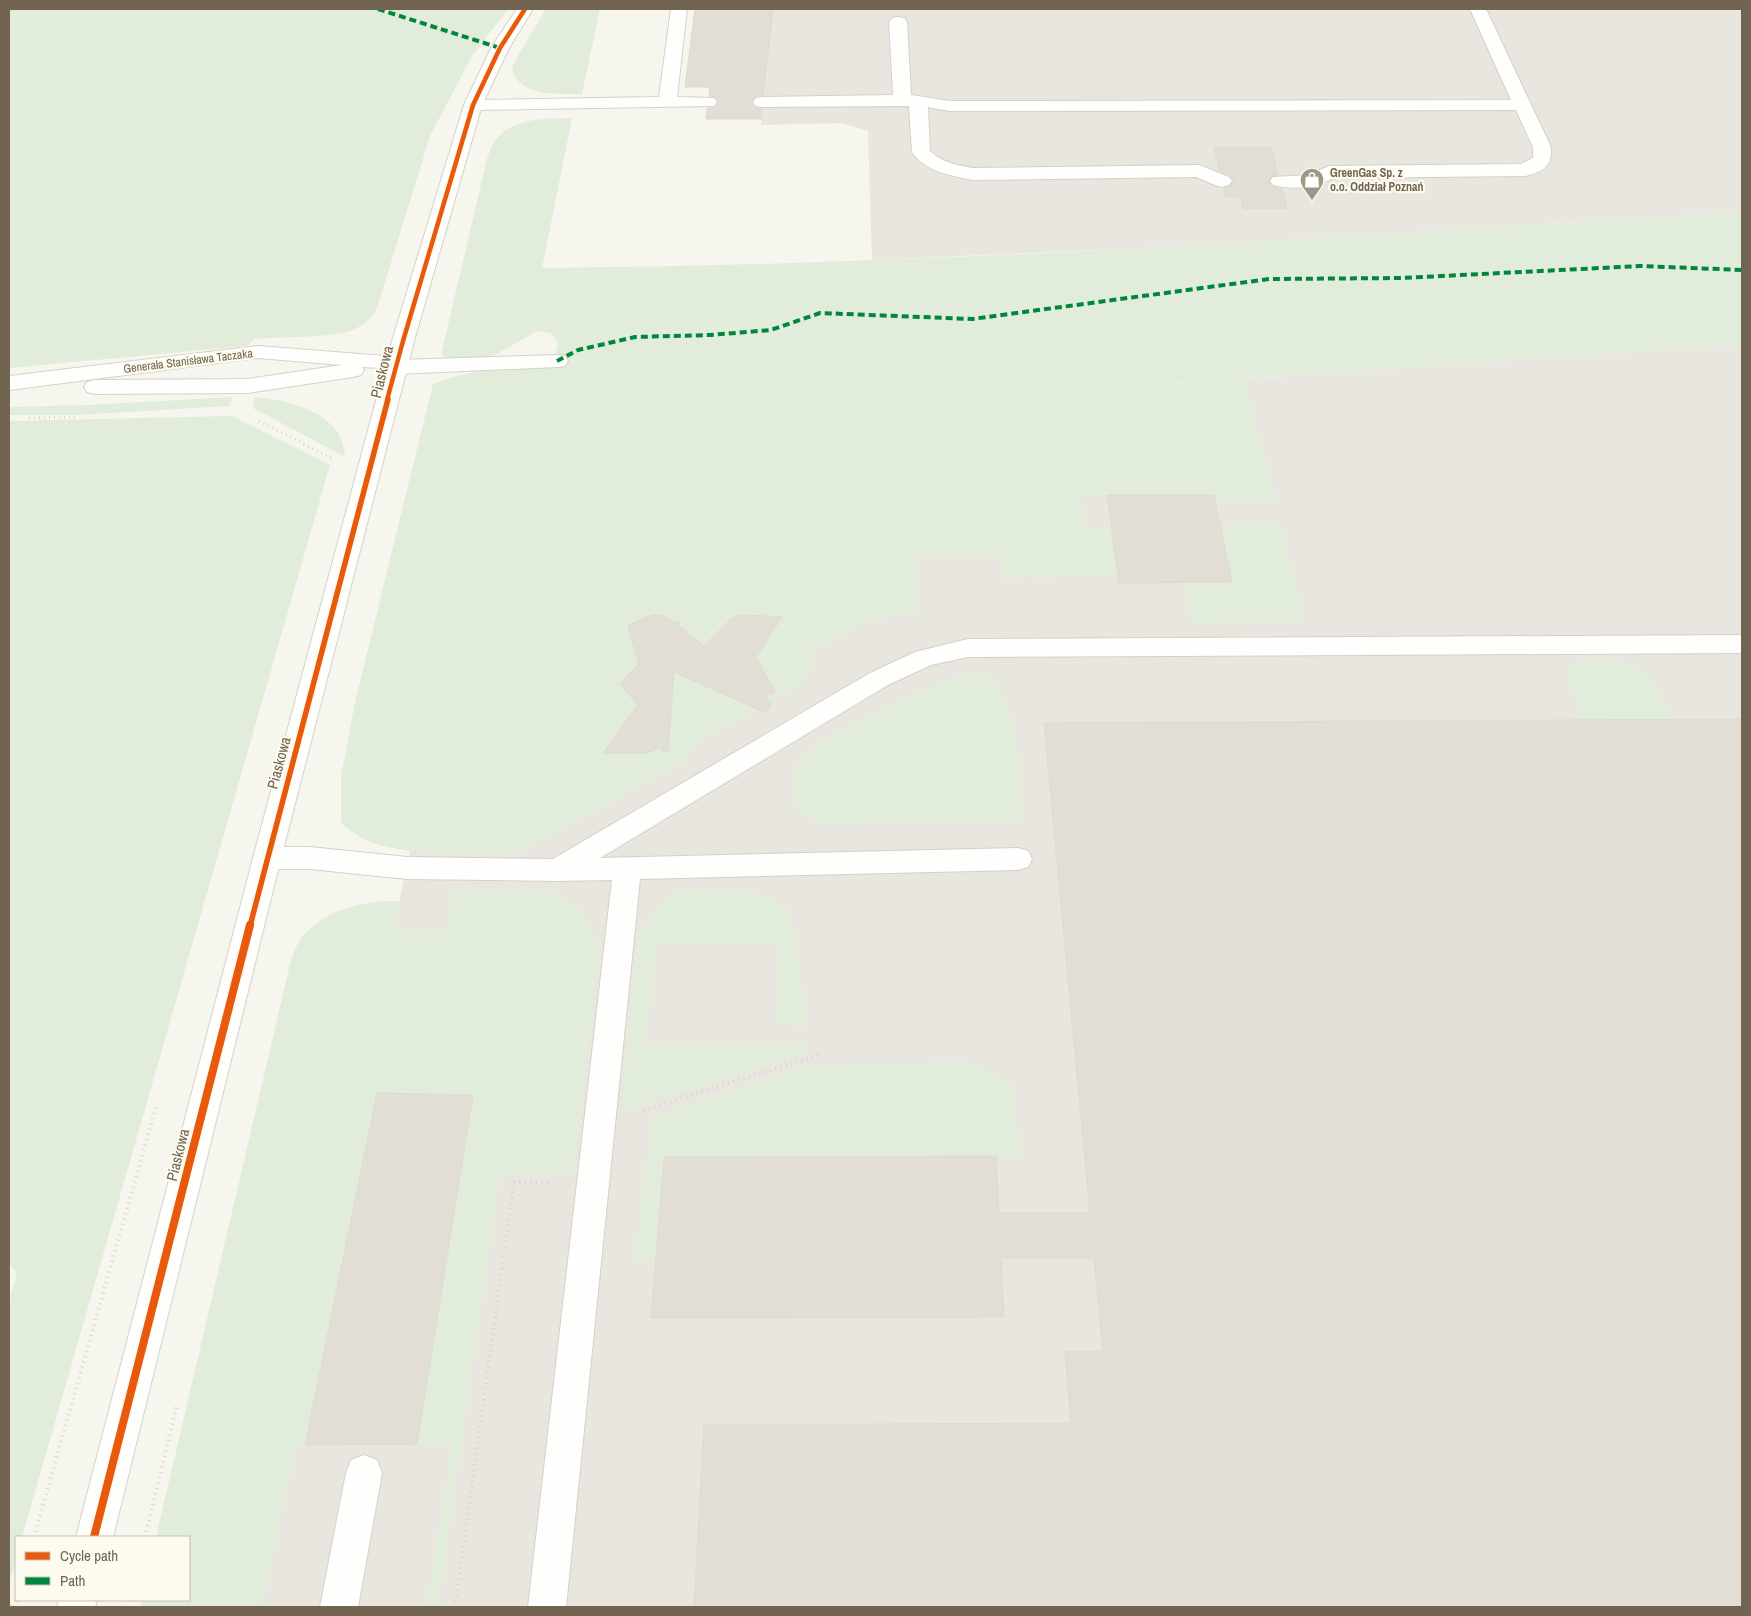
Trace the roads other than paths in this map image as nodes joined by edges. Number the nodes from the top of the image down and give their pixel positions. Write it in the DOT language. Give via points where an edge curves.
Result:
graph roads {
  1 [pos="526,9"];
  2 [pos="679,9"];
  3 [pos="1478,9"];
  4 [pos="898,22"];
  5 [pos="910,100"];
  6 [pos="667,102"];
  7 [pos="708,102"];
  8 [pos="762,102"];
  9 [pos="473,105"];
  10 [pos="1523,105"];
  11 [pos="1218,162"];
  12 [pos="1307,163"];
  13 [pos="1199,171"];
  14 [pos="1329,172"];
  15 [pos="1222,181"];
  16 [pos="1280,181"];
  17 [pos="557,361"];
  18 [pos="397,365"];
  19 [pos="9,383"];
  20 [pos="9,388"];
  21 [pos="1742,644"];
  22 [pos="266,858"];
  23 [pos="1018,859"];
  24 [pos="627,868"];
  25 [pos="557,870"];
  26 [pos="364,1473"];
  27 [pos="94,1536"];
  28 [pos="339,1607"];
  29 [pos="547,1607"];
  1 -- 9 [label="street, Piaskowa" via="500,48"];
  2 -- 6 [label="street"];
  3 -- 10 [label="street"];
  4 -- 5 [label="street"];
  5 -- 8 [label="street"];
  5 -- 10 [label="street" via="949,106"];
  5 -- 13 [label="street" via="921,152 931,163 948,170 972,174"];
  6 -- 7 [label="street"];
  6 -- 9 [label="street"];
  9 -- 18 [label="street, Piaskowa"];
  10 -- 14 [label="street" via="1542,147 1542,160 1525,170"];
  11 -- 13 [label="street"];
  12 -- 14 [label="street"];
  13 -- 15 [label="street"];
  14 -- 16 [label="street" via="1313,181"];
  17 -- 18 [label="street"];
  18 -- 19 [label="street, Generała Stanisława Taczaka" via="258,352"];
  18 -- 20 [label="street, Generała Stanisława Taczaka" via="248,386"];
  18 -- 22 [label="street, Piaskowa"];
  21 -- 25 [label="street" via="968,648 924,658 879,679"];
  22 -- 25 [label="street" via="310,858 407,868"];
  22 -- 27 [label="street, Piaskowa"];
  23 -- 24 [label="street"];
  24 -- 25 [label="street"];
  24 -- 29 [label="street"];
  26 -- 28 [label="street"];
}
